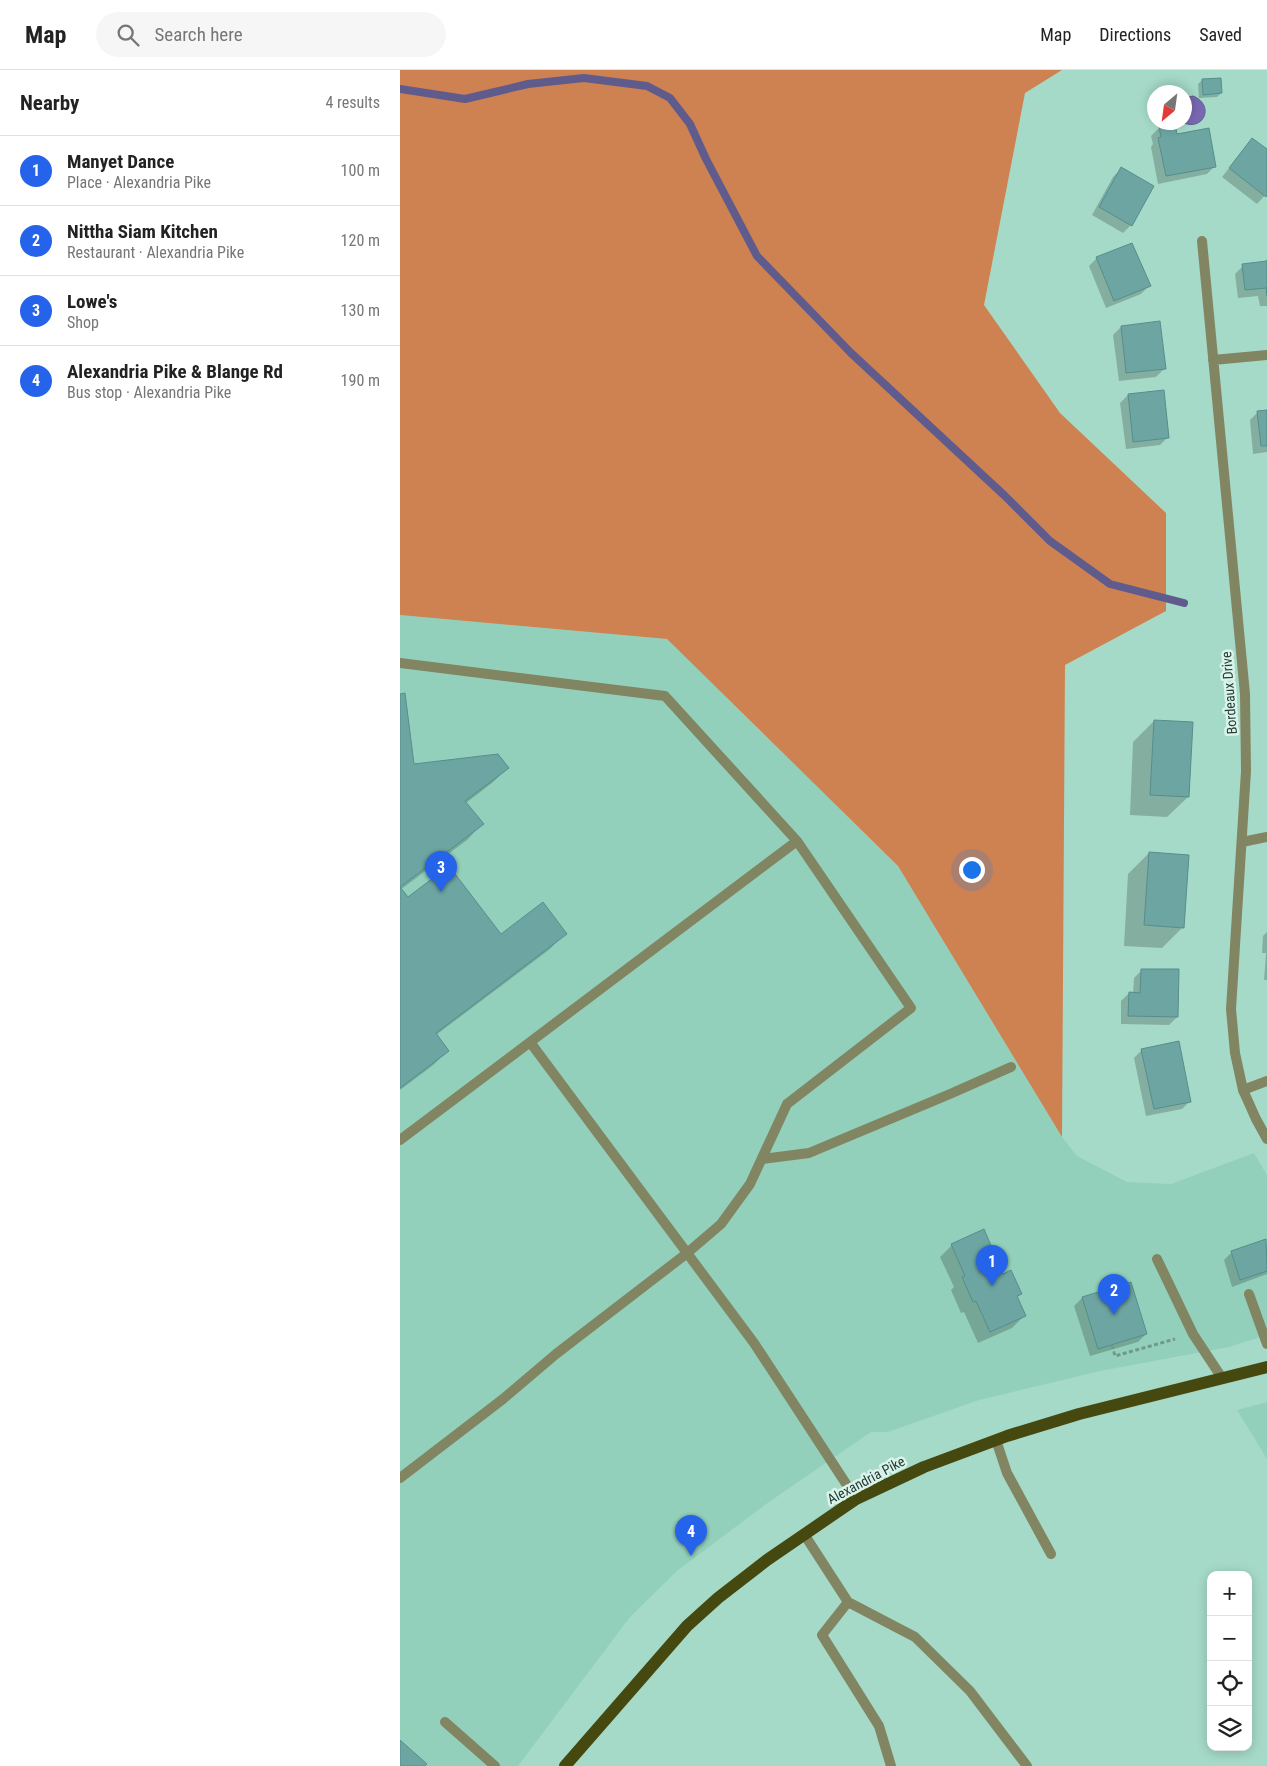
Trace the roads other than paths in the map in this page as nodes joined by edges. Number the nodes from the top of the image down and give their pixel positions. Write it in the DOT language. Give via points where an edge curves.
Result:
graph roads {
  1 [pos="1202,241"];
  2 [pos="1267,355"];
  3 [pos="1213,360"];
  4 [pos="400,663"];
  5 [pos="1267,837"];
  6 [pos="797,841"];
  7 [pos="1242,842"];
  8 [pos="530,1042"];
  9 [pos="1011,1067"];
  10 [pos="1267,1081"];
  11 [pos="1243,1090"];
  12 [pos="1267,1138"];
  13 [pos="400,1140"];
  14 [pos="762,1159"];
  15 [pos="686,1254"];
  16 [pos="1157,1259"];
  17 [pos="1249,1294"];
  18 [pos="1267,1344"];
  19 [pos="1267,1367"];
  20 [pos="1222,1378"];
  21 [pos="996,1440"];
  22 [pos="400,1478"];
  23 [pos="856,1499"];
  24 [pos="804,1534"];
  25 [pos="1051,1554"];
  26 [pos="848,1602"];
  27 [pos="445,1722"];
  28 [pos="495,1766"];
  29 [pos="565,1766"];
  30 [pos="890,1766"];
  31 [pos="1027,1766"];
  1 -- 3 [label="street, Bordeaux Drive"];
  2 -- 3 [label="street"];
  3 -- 7 [label="street, Bordeaux Drive" via="1245,694 1246,771"];
  4 -- 6 [label="street" via="666,696"];
  5 -- 7 [label="street"];
  6 -- 8 [label="street"];
  6 -- 14 [label="street" via="911,1008 787,1104"];
  7 -- 11 [label="street, Bordeaux Drive" via="1231,1009"];
  8 -- 13 [label="street"];
  8 -- 15 [label="street"];
  9 -- 14 [label="street" via="809,1153"];
  10 -- 11 [label="street"];
  11 -- 12 [label="street, Bordeaux Drive"];
  14 -- 15 [label="street" via="750,1184 722,1224"];
  15 -- 22 [label="street"];
  15 -- 23 [label="street" via="754,1344"];
  16 -- 20 [label="street" via="1193,1334"];
  17 -- 18 [label="street"];
  19 -- 20 [label="main road, Alexandria Pike"];
  20 -- 21 [label="main road, Alexandria Pike" via="1079,1414"];
  21 -- 23 [label="main road, Alexandria Pike" via="924,1466"];
  21 -- 25 [label="street" via="1007,1473"];
  23 -- 24 [label="main road, Alexandria Pike"];
  24 -- 26 [label="street"];
  24 -- 29 [label="main road, Alexandria Pike" via="718,1598 687,1626"];
  26 -- 30 [label="street" via="822,1635 879,1726"];
  26 -- 31 [label="street" via="915,1637 970,1691"];
  27 -- 28 [label="street"];
}
